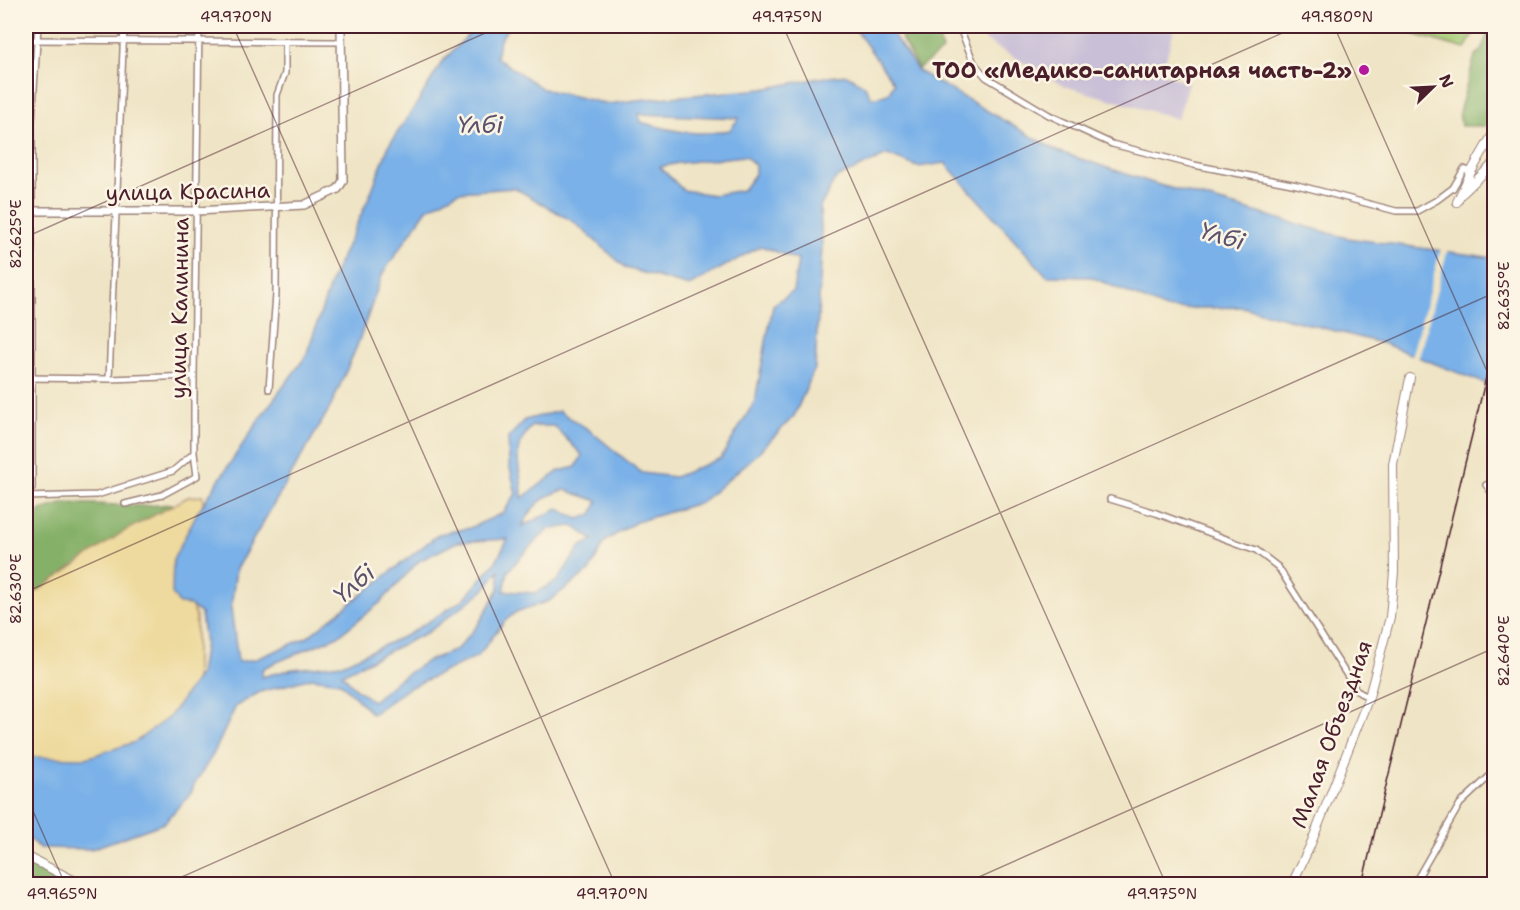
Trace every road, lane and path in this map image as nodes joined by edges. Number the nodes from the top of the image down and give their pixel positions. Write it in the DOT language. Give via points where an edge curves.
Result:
graph roads {
  1 [pos="38,26"];
  2 [pos="124,26"];
  3 [pos="199,26"];
  4 [pos="341,26"];
  5 [pos="959,26"];
  6 [pos="38,39"];
  7 [pos="26,40"];
  8 [pos="199,40"];
  9 [pos="123,41"];
  10 [pos="285,41"];
  11 [pos="341,42"];
  12 [pos="29,121"];
  13 [pos="1494,132"];
  14 [pos="1494,163"];
  15 [pos="1471,172"];
  16 [pos="275,208"];
  17 [pos="29,211"];
  18 [pos="114,211"];
  19 [pos="197,211"];
  20 [pos="194,376"];
  21 [pos="28,378"];
  22 [pos="1410,378"];
  23 [pos="109,379"];
  24 [pos="269,389"];
  25 [pos="194,453"];
  26 [pos="1486,485"];
  27 [pos="26,491"];
  28 [pos="1494,496"];
  29 [pos="26,497"];
  30 [pos="1110,499"];
  31 [pos="125,504"];
  32 [pos="1369,697"];
  33 [pos="1494,772"];
  34 [pos="26,856"];
  35 [pos="81,885"];
  36 [pos="1292,885"];
  37 [pos="1414,885"];
  1 -- 6 [label="street"];
  2 -- 9 [label="street"];
  3 -- 8 [label="street, улица Калинина"];
  4 -- 11 [label="street"];
  5 -- 15 [label="street" via="974,63 986,77 1049,115 1112,144 1396,211 1417,211 1453,188 1461,171"];
  6 -- 7 [label="street"];
  6 -- 9 [label="street"];
  6 -- 12 [label="street"];
  8 -- 9 [label="street"];
  8 -- 10 [label="street"];
  8 -- 19 [label="street, улица Калинина"];
  9 -- 18 [label="street"];
  10 -- 11 [label="street"];
  10 -- 16 [label="street" via="285,73 277,95"];
  11 -- 16 [label="street, улица Красина" via="343,181 338,189 304,205"];
  12 -- 17 [label="street"];
  13 -- 15 [label="main road"];
  14 -- 15 [label="main road" via="1459,199"];
  16 -- 19 [label="street, улица Красина"];
  16 -- 24 [label="street" via="276,294"];
  17 -- 18 [label="street, улица Красина"];
  17 -- 21 [label="street"];
  18 -- 19 [label="street, улица Красина"];
  18 -- 23 [label="street"];
  19 -- 20 [label="street, улица Калинина"];
  20 -- 23 [label="street"];
  20 -- 25 [label="street, улица Калинина"];
  21 -- 23 [label="street"];
  21 -- 27 [label="street" via="32,488"];
  22 -- 32 [label="main road, Малая Объездная" via="1393,464 1394,572 1390,617"];
  25 -- 29 [label="street" via="173,471 97,495"];
  25 -- 31 [label="street, улица Калинина" via="197,476 162,495"];
  26 -- 28 [label="street"];
  30 -- 32 [label="street" via="1256,550 1278,567 1355,688"];
  32 -- 36 [label="main road, Малая Объездная"];
  33 -- 37 [label="street" via="1460,804"];
  34 -- 35 [label="main road"];
}
